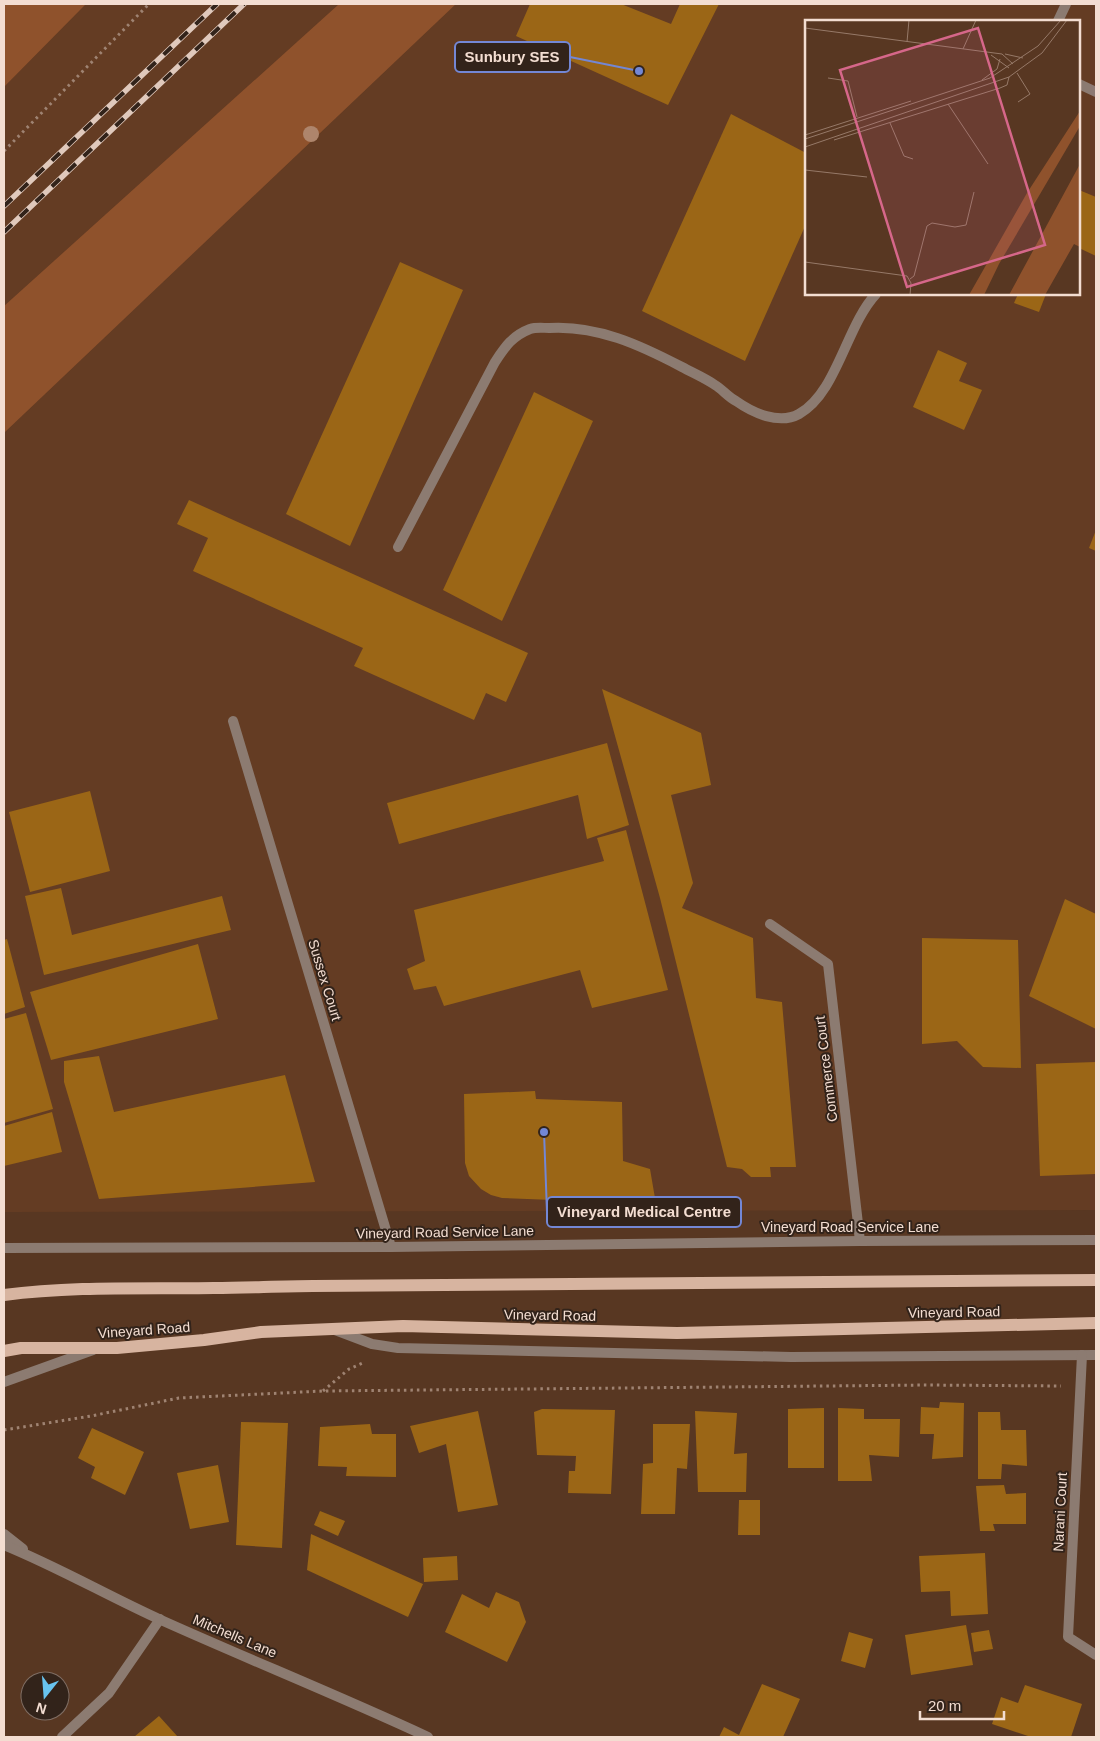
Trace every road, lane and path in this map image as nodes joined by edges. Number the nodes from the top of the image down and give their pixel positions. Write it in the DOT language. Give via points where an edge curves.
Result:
graph roads {
  1 [pos="149,4"];
  2 [pos="1066,4"];
  3 [pos="1058,20"];
  4 [pos="1080,84"];
  5 [pos="1096,92"];
  6 [pos="4,151"];
  7 [pos="875,295"];
  8 [pos="398,547"];
  9 [pos="233,721"];
  10 [pos="770,924"];
  11 [pos="860,1240"];
  12 [pos="1096,1240"];
  13 [pos="391,1247"];
  14 [pos="4,1248"];
  15 [pos="1096,1280"];
  16 [pos="4,1295"];
  17 [pos="1096,1324"];
  18 [pos="331,1329"];
  19 [pos="97,1349"];
  20 [pos="4,1351"];
  21 [pos="1082,1355"];
  22 [pos="1096,1355"];
  23 [pos="366,1362"];
  24 [pos="4,1382"];
  25 [pos="1080,1386"];
  26 [pos="323,1391"];
  27 [pos="4,1430"];
  28 [pos="4,1534"];
  29 [pos="4,1545"];
  30 [pos="32,1557"];
  31 [pos="160,1619"];
  32 [pos="1096,1655"];
  33 [pos="62,1737"];
  34 [pos="428,1737"];
  1 -- 6 [label="path"];
  2 -- 3 [label="street"];
  4 -- 5 [label="street"];
  7 -- 8 [label="street" via="853,328 829,380 814,403 783,419 756,413 671,361 614,336 567,327 531,328 509,341 495,362"];
  9 -- 13 [label="street, Sussex Court"];
  10 -- 11 [label="street, Commerce Court" via="828,964"];
  11 -- 12 [label="street, Vineyard Road Service Lane"];
  11 -- 13 [label="street, Vineyard Road Service Lane"];
  13 -- 14 [label="street, Vineyard Road Service Lane"];
  15 -- 16 [label="main road" via="114,1288 42,1290"];
  17 -- 18 [label="main road, Vineyard Road" via="677,1332 403,1326"];
  18 -- 19 [label="main road, Vineyard Road" via="262,1332"];
  18 -- 21 [label="street" via="372,1344 398,1348 791,1357"];
  19 -- 20 [label="main road, Vineyard Road" via="21,1348"];
  19 -- 24 [label="street"];
  21 -- 22 [label="street"];
  21 -- 25 [label="street, Narani Court"];
  23 -- 26 [label="path" via="350,1369"];
  25 -- 26 [label="path"];
  25 -- 32 [label="street, Narani Court" via="1068,1637"];
  26 -- 27 [label="path" via="179,1398"];
  28 -- 30 [label="street, Mitchells Lane"];
  29 -- 30 [label="street, Mitchells Lane"];
  30 -- 31 [label="street, Mitchells Lane"];
  31 -- 33 [label="street" via="109,1693"];
  31 -- 34 [label="street, Mitchells Lane"];
}
